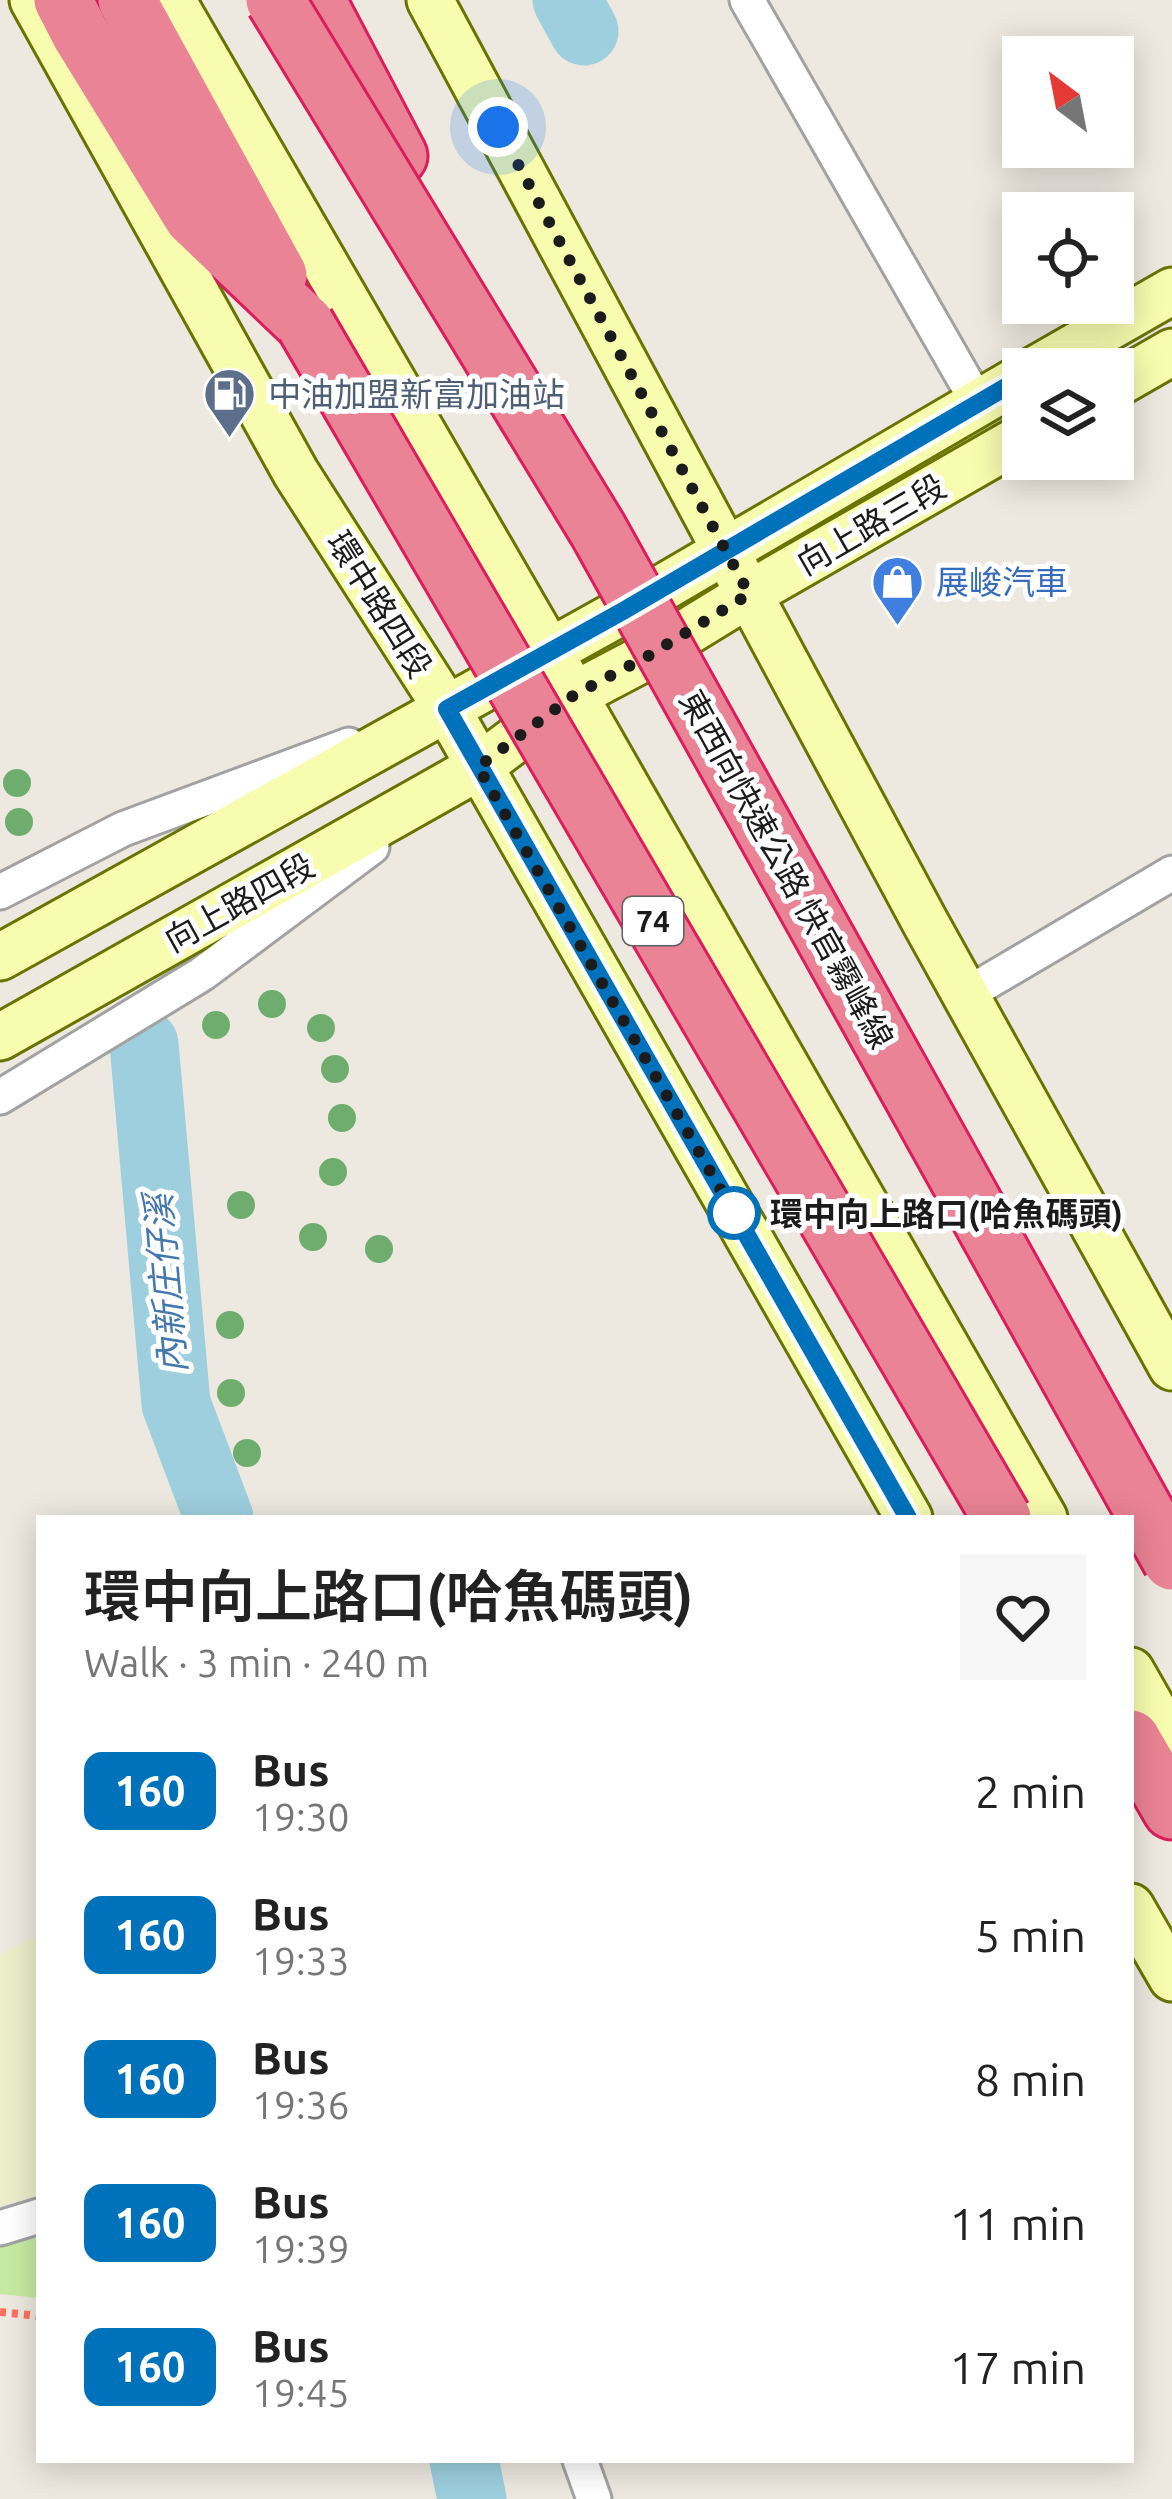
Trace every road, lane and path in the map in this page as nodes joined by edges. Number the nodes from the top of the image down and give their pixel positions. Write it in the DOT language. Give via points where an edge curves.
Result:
graph roads {
  1 [pos="33,0"];
  2 [pos="63,0"];
  3 [pos="128,0"];
  4 [pos="172,0"];
  5 [pos="277,0"];
  6 [pos="316,0"];
  7 [pos="430,0"];
  8 [pos="747,0"];
  9 [pos="1172,291"];
  10 [pos="305,324"];
  11 [pos="1073,348"];
  12 [pos="1172,352"];
  13 [pos="1134,374"];
  14 [pos="1002,389"];
  15 [pos="978,403"];
  16 [pos="1002,449"];
  17 [pos="598,530"];
  18 [pos="725,549"];
  19 [pos="749,594"];
  20 [pos="623,611"];
  21 [pos="549,651"];
  22 [pos="648,656"];
  23 [pos="574,695"];
  24 [pos="447,709"];
  25 [pos="478,767"];
  26 [pos="1172,874"];
  27 [pos="0,892"];
  28 [pos="0,957"];
  29 [pos="967,994"];
  30 [pos="0,1037"];
  31 [pos="0,1097"];
  32 [pos="1172,1367"];
  33 [pos="906,1515"];
  34 [pos="1000,1515"];
  35 [pos="1041,1515"];
  36 [pos="1127,1515"];
  37 [pos="1134,1528"];
  38 [pos="1172,1561"];
  39 [pos="1172,1597"];
  40 [pos="1134,1676"];
  41 [pos="1172,1743"];
  42 [pos="1134,1744"];
  43 [pos="1172,1810"];
  44 [pos="1134,1912"];
  45 [pos="1172,1978"];
  46 [pos="36,2217"];
  47 [pos="0,2228"];
  48 [pos="0,2312"];
  49 [pos="36,2316"];
  50 [pos="581,2463"];
  51 [pos="594,2499"];
  1 -- 24 [label="street, 環中路四段" via="296,473"];
  2 -- 10 [label="highway" via="193,217"];
  3 -- 10 [label="highway, 74"];
  4 -- 21 [label="street"];
  5 -- 17 [label="highway, 東西向快速公路 快官霧峰線, bridge"];
  5 -- 20 [label="street"];
  6 -- 17 [label="highway, bridge"];
  7 -- 18 [label="street"];
  8 -- 15 [label="street"];
  9 -- 11 [label="street"];
  10 -- 34 [label="highway, 74, bridge"];
  12 -- 13 [label="street"];
  14 -- 15 [label="street, 向上路三段"];
  15 -- 18 [label="street, 向上路三段"];
  16 -- 19 [label="street, 向上路三段"];
  17 -- 38 [label="highway, 東西向快速公路 快官霧峰線, bridge"];
  18 -- 19 [label="street"];
  18 -- 20 [label="street, 向上路三段"];
  19 -- 22 [label="street, 向上路三段"];
  19 -- 29 [label="street"];
  20 -- 21 [label="street, 向上路三段"];
  20 -- 22 [label="street"];
  21 -- 23 [label="street"];
  21 -- 24 [label="street, 向上路三段"];
  22 -- 23 [label="street, 向上路三段"];
  22 -- 36 [label="street"];
  23 -- 25 [label="street, 向上路三段"];
  23 -- 35 [label="street"];
  24 -- 25 [label="street, 環中路四段"];
  24 -- 27 [label="street" via="123,829"];
  24 -- 28 [label="street, 向上路四段"];
  25 -- 30 [label="street, 向上路四段"];
  25 -- 31 [label="street" via="202,974"];
  25 -- 33 [label="street, 環中路四段"];
  26 -- 29 [label="street"];
  29 -- 32 [label="street"];
  37 -- 39 [label="street"];
  40 -- 41 [label="street"];
  42 -- 43 [label="highway"];
  44 -- 45 [label="street"];
  46 -- 47 [label="street"];
  48 -- 49 [label="path"];
  50 -- 51 [label="street"];
}
